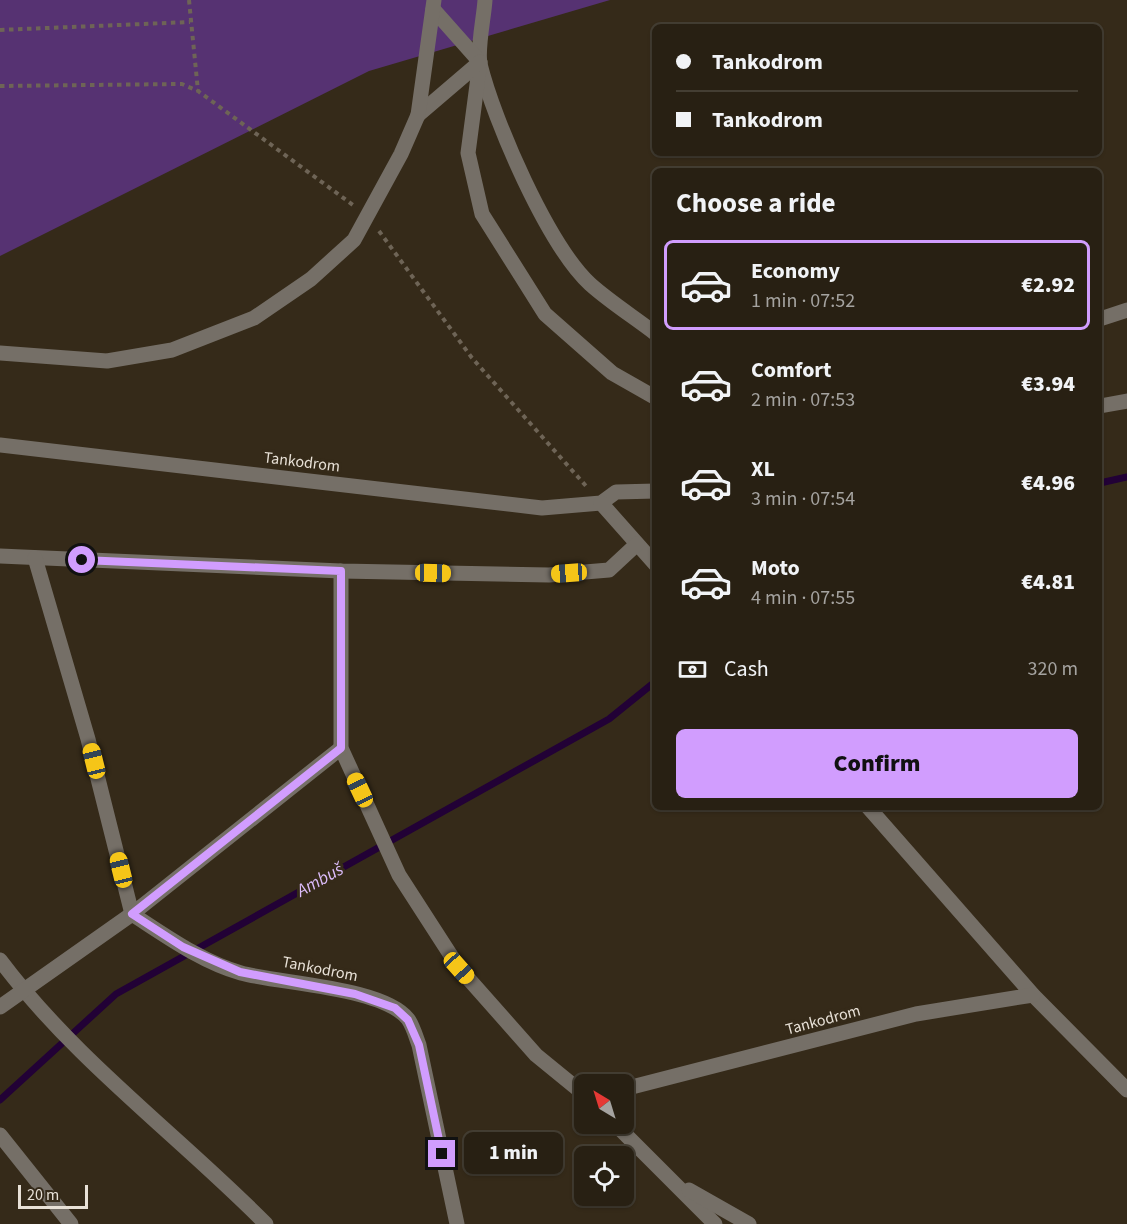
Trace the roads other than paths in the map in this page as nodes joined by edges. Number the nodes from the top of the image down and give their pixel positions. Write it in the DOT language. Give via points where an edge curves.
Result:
graph roads {
  1 [pos="485,0"];
  2 [pos="433,4"];
  3 [pos="480,62"];
  4 [pos="418,115"];
  5 [pos="1127,310"];
  6 [pos="1102,318"];
  7 [pos="652,331"];
  8 [pos="0,353"];
  9 [pos="652,396"];
  10 [pos="1127,400"];
  11 [pos="1102,406"];
  12 [pos="0,445"];
  13 [pos="652,491"];
  14 [pos="601,503"];
  15 [pos="637,544"];
  16 [pos="0,556"];
  17 [pos="35,558"];
  18 [pos="652,561"];
  19 [pos="341,571"];
  20 [pos="341,748"];
  21 [pos="871,810"];
  22 [pos="132,914"];
  23 [pos="0,960"];
  24 [pos="22,990"];
  25 [pos="1033,995"];
  26 [pos="0,1007"];
  27 [pos="574,1086"];
  28 [pos="634,1086"];
  29 [pos="1127,1090"];
  30 [pos="625,1134"];
  31 [pos="0,1135"];
  32 [pos="675,1182"];
  33 [pos="71,1224"];
  34 [pos="266,1224"];
  35 [pos="457,1224"];
  36 [pos="715,1224"];
  37 [pos="749,1224"];
  1 -- 3 [label="lane"];
  2 -- 3 [label="lane"];
  2 -- 4 [label="lane"];
  3 -- 4 [label="lane"];
  3 -- 7 [label="lane" via="503,129 538,209 563,250 589,283"];
  3 -- 9 [label="lane" via="468,153 482,214 545,314 612,373"];
  4 -- 8 [label="lane" via="354,240 311,279 254,318 172,350 107,361"];
  5 -- 6 [label="lane"];
  10 -- 11 [label="lane"];
  12 -- 14 [label="lane, Tankodrom" via="542,508"];
  13 -- 14 [label="lane, Tankodrom" via="616,492"];
  14 -- 15 [label="lane"];
  15 -- 18 [label="lane"];
  15 -- 19 [label="lane" via="609,570 549,575"];
  16 -- 17 [label="lane"];
  17 -- 19 [label="lane"];
  17 -- 22 [label="lane" via="88,739"];
  19 -- 20 [label="lane"];
  20 -- 22 [label="lane"];
  20 -- 27 [label="lane" via="399,875 459,968 536,1055"];
  21 -- 25 [label="lane"];
  22 -- 24 [label="lane"];
  22 -- 35 [label="lane, Tankodrom" via="183,947 240,972 355,994 395,1008 408,1020 419,1045"];
  23 -- 24 [label="lane"];
  24 -- 26 [label="lane"];
  24 -- 34 [label="lane" via="128,1097"];
  25 -- 28 [label="lane, Tankodrom" via="916,1014"];
  25 -- 29 [label="lane"];
  30 -- 32 [label="lane"];
  31 -- 33 [label="lane"];
  32 -- 36 [label="lane"];
  32 -- 37 [label="lane"];
}
